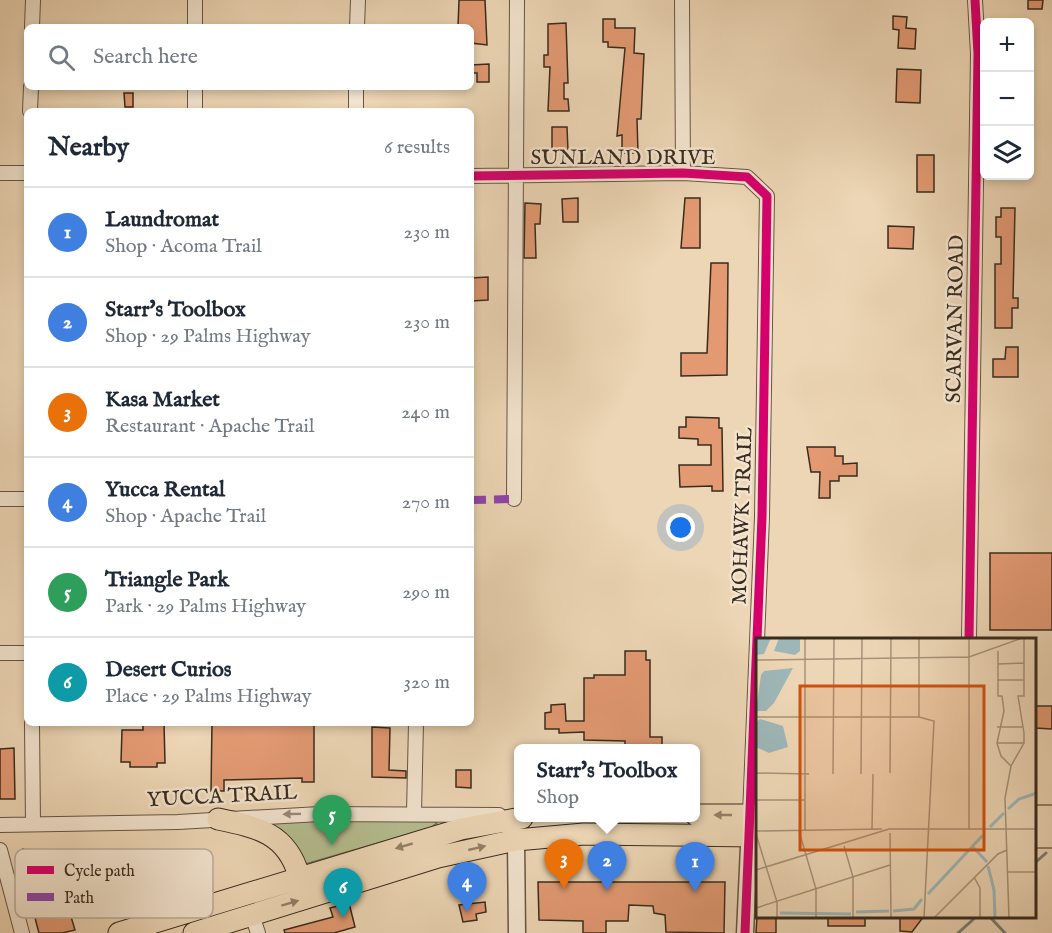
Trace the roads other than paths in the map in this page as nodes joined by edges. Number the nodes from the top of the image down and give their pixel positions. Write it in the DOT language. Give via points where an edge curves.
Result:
graph roads {
  1 [pos="33,0"];
  2 [pos="195,0"];
  3 [pos="358,0"];
  4 [pos="517,0"];
  5 [pos="682,0"];
  6 [pos="975,0"];
  7 [pos="32,24"];
  8 [pos="195,24"];
  9 [pos="357,24"];
  10 [pos="31,90"];
  11 [pos="195,90"];
  12 [pos="356,90"];
  13 [pos="30,108"];
  14 [pos="195,108"];
  15 [pos="356,108"];
  16 [pos="0,173"];
  17 [pos="24,173"];
  18 [pos="683,173"];
  19 [pos="474,176"];
  20 [pos="515,176"];
  21 [pos="766,196"];
  22 [pos="0,499"];
  23 [pos="514,499"];
  24 [pos="24,500"];
  25 [pos="759,638"];
  26 [pos="969,638"];
  27 [pos="0,653"];
  28 [pos="24,653"];
  29 [pos="32,726"];
  30 [pos="416,726"];
  31 [pos="756,748"];
  32 [pos="414,813"];
  33 [pos="514,816"];
  34 [pos="700,816"];
  35 [pos="514,817"];
  36 [pos="218,819"];
  37 [pos="33,824"];
  38 [pos="0,825"];
  39 [pos="754,825"];
  40 [pos="516,840"];
  41 [pos="0,850"];
  42 [pos="299,876"];
  43 [pos="213,903"];
  44 [pos="15,907"];
  45 [pos="18,918"];
  46 [pos="166,918"];
  47 [pos="255,924"];
  48 [pos="22,933"];
  49 [pos="119,933"];
  50 [pos="194,933"];
  51 [pos="517,933"];
  52 [pos="745,933"];
  1 -- 7 [label="street"];
  2 -- 8 [label="street"];
  3 -- 9 [label="street"];
  4 -- 20 [label="street"];
  5 -- 18 [label="street"];
  6 -- 26 [label="street, SCARVAN ROAD" via="978,54"];
  10 -- 13 [label="street"];
  11 -- 14 [label="street"];
  12 -- 15 [label="street"];
  16 -- 17 [label="street"];
  18 -- 20 [label="street, SUNLAND DRIVE"];
  18 -- 21 [label="street, SUNLAND DRIVE" via="747,177"];
  19 -- 20 [label="street, SUNLAND DRIVE"];
  20 -- 23 [label="street"];
  21 -- 25 [label="street, MOHAWK TRAIL"];
  22 -- 24 [label="street"];
  27 -- 28 [label="street"];
  29 -- 37 [label="street"];
  30 -- 32 [label="street"];
  31 -- 39 [label="street, MOHAWK TRAIL"];
  32 -- 33 [label="street, YUCCA TRAIL"];
  32 -- 36 [label="street, YUCCA TRAIL, one-way"];
  39 -- 34 [label="main road, one-way"];
  35 -- 42 [label="main road, one-way"];
  36 -- 37 [label="street, YUCCA TRAIL"];
  36 -- 42 [label="main road" via="258,828 275,839 289,849"];
  37 -- 38 [label="street, YUCCA TRAIL"];
  39 -- 40 [label="main road"];
  39 -- 52 [label="street"];
  47 -- 40 [label="main road, one-way" via="438,857"];
  40 -- 51 [label="street"];
  41 -- 44 [label="street"];
  42 -- 43 [label="main road"];
  45 -- 48 [label="street"];
  46 -- 49 [label="main road"];
  47 -- 50 [label="main road"];
}
